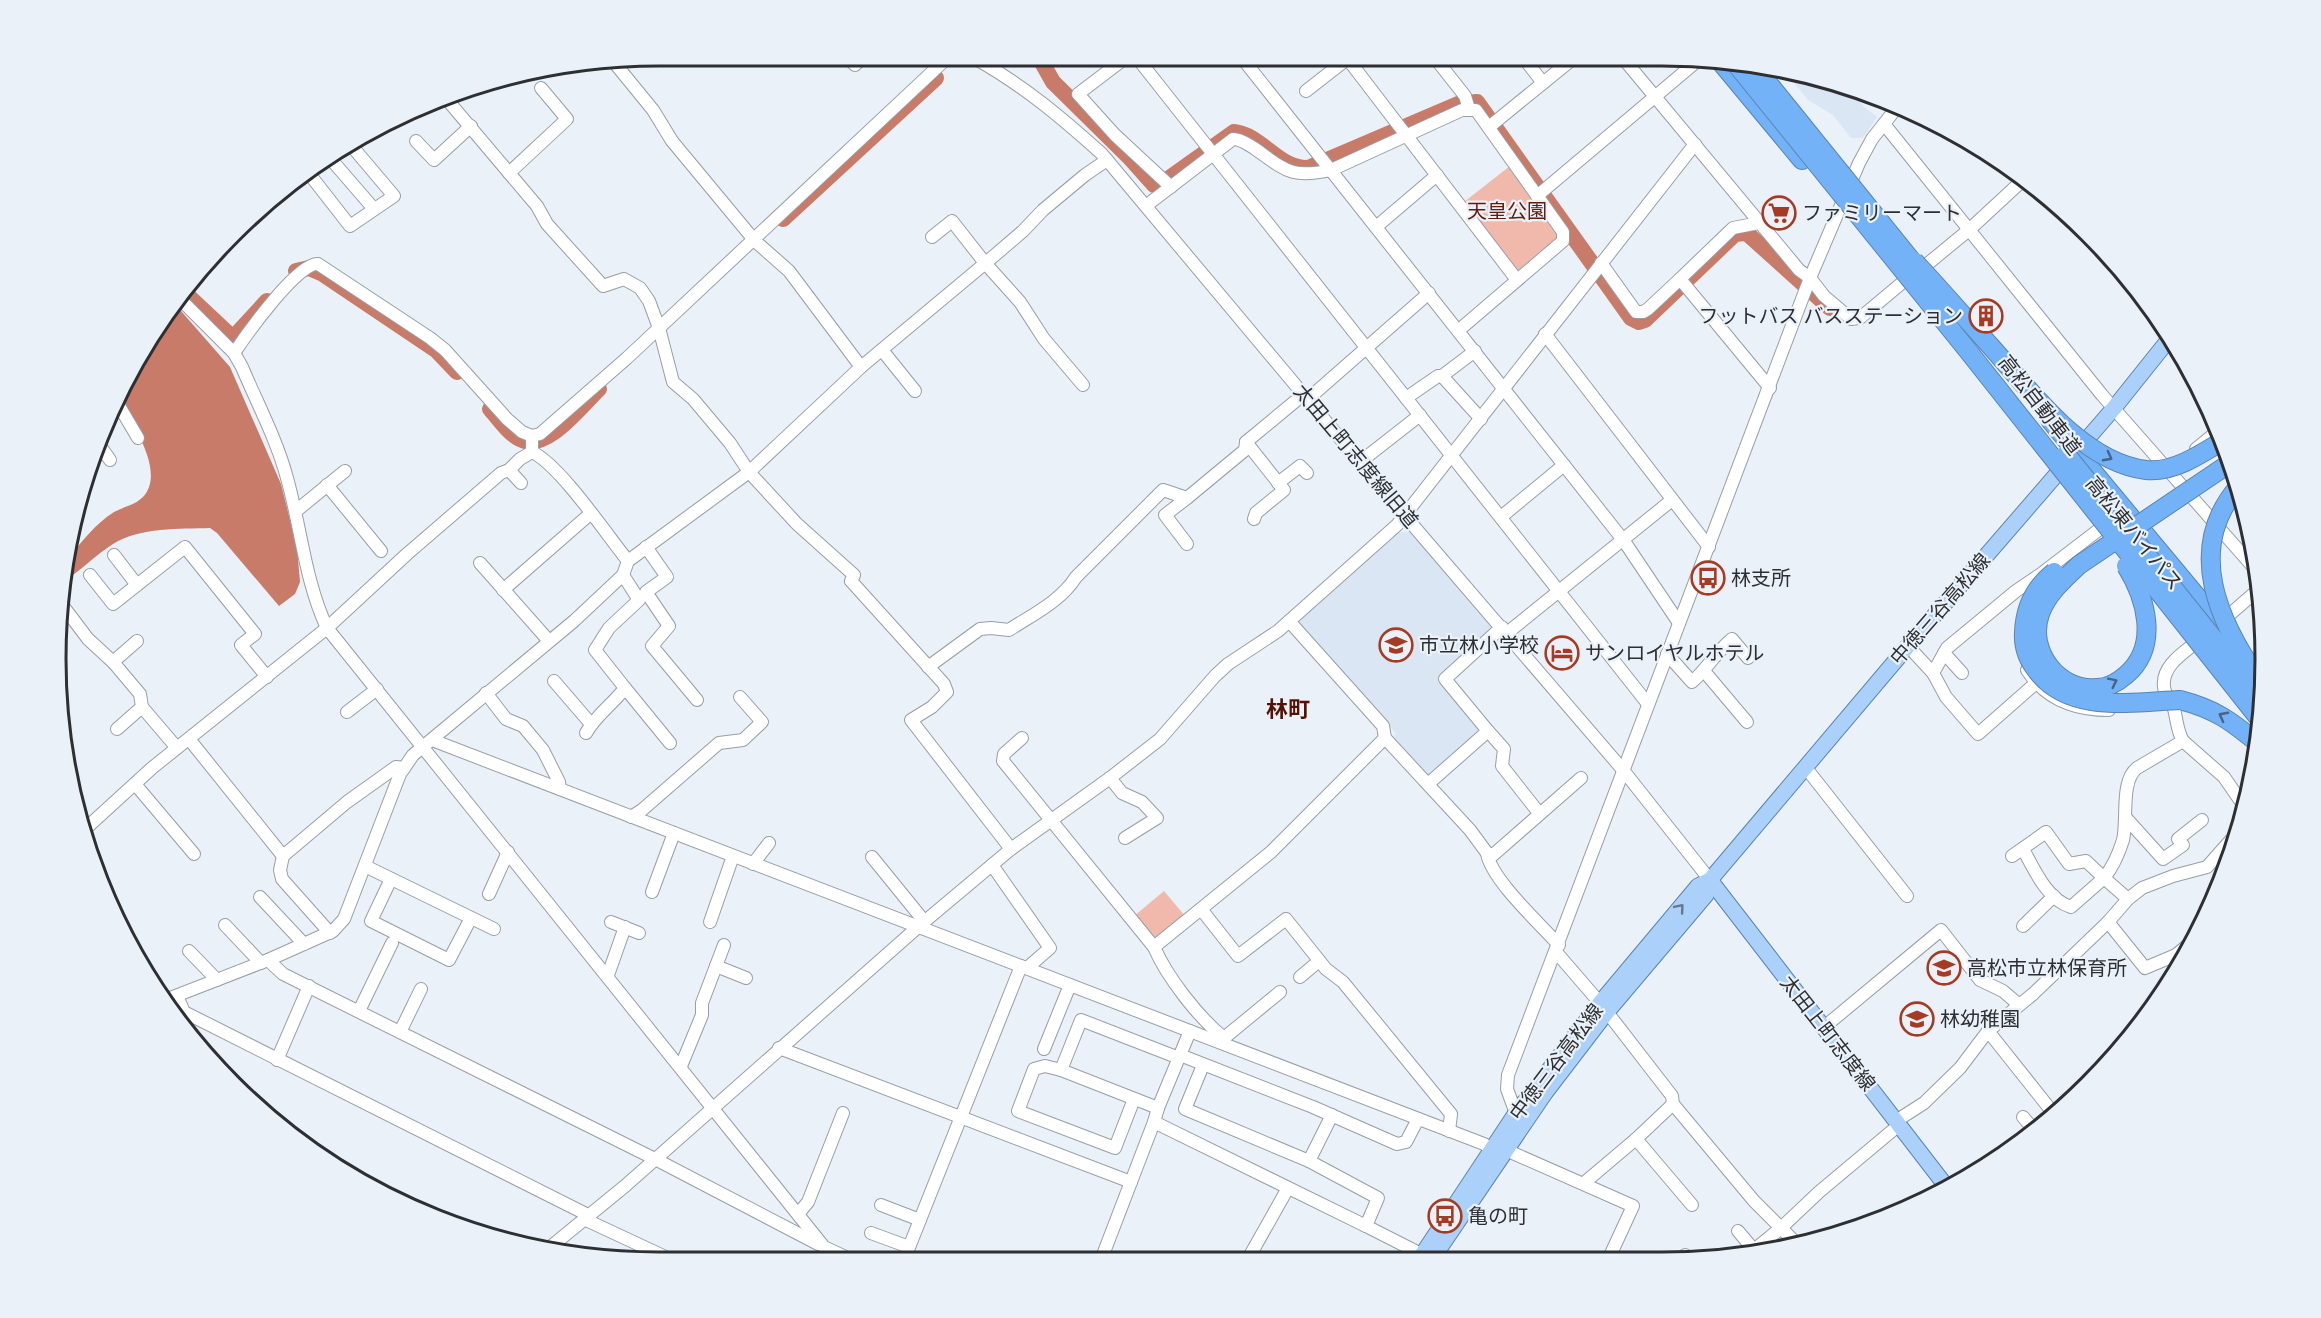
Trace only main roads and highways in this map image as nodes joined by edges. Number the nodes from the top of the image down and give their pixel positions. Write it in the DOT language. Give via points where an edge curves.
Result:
graph roads {
  1 [pos="1727,70"];
  2 [pos="1742,71"];
  3 [pos="1761,74"];
  4 [pos="1772,76"];
  5 [pos="1892,236"];
  6 [pos="2164,345"];
  7 [pos="2215,445"];
  8 [pos="2076,452"];
  9 [pos="2221,459"];
  10 [pos="2224,467"];
  11 [pos="2058,474"];
  12 [pos="2232,495"];
  13 [pos="2120,543"];
  14 [pos="2255,669"];
  15 [pos="2255,671"];
  16 [pos="2254,689"];
  17 [pos="2253,711"];
  18 [pos="2252,718"];
  19 [pos="2250,736"];
  20 [pos="1710,880"];
  21 [pos="1604,1008"];
  22 [pos="1500,1152"];
  23 [pos="1942,1181"];
  24 [pos="1430,1252"];
  1 -- 11 [label="highway, 高松東バイパス"];
  2 -- 13 [label="highway, 高松自動車道, bridge"];
  3 -- 5 [label="highway, 高松自動車道, bridge"];
  4 -- 8 [label="highway, 高松東バイパス"];
  5 -- 7 [label="highway, one-way, bridge" via="2046,408 2097,452 2145,470 2164,470"];
  5 -- 16 [label="highway, 高松自動車道, bridge"];
  6 -- 8 [label="main road, 中徳三谷高松線"];
  8 -- 11 [label="main road, 中徳三谷高松線"];
  8 -- 14 [label="highway, 高松東バイパス"];
  19 -- 9 [label="highway, one-way, bridge" via="2230,720 2180,700 2104,702 2068,696 2044,681 2030,662 2023,640 2025,617 2033,595 2050,576"];
  10 -- 13 [label="highway, one-way, bridge" via="2079,565 2047,599 2039,616 2037,637 2042,657 2055,673 2073,685 2097,689 2113,684 2133,668 2145,644 2147,619 2137,584 2124,564"];
  11 -- 18 [label="highway, 高松東バイパス"];
  11 -- 20 [label="main road, 中徳三谷高松線"];
  12 -- 15 [label="highway, bridge" via="2214,532 2212,580 2222,615"];
  13 -- 17 [label="highway, 高松自動車道, bridge"];
  20 -- 21 [label="main road, 中徳三谷高松線" via="1706,896"];
  20 -- 23 [label="main road, 太田上町志度線"];
  21 -- 22 [label="main road, 中徳三谷高松線"];
  21 -- 22 [label="main road, 中徳三谷高松線" via="1516,1113"];
  22 -- 24 [label="main road, 中徳三谷高松線"];
}
